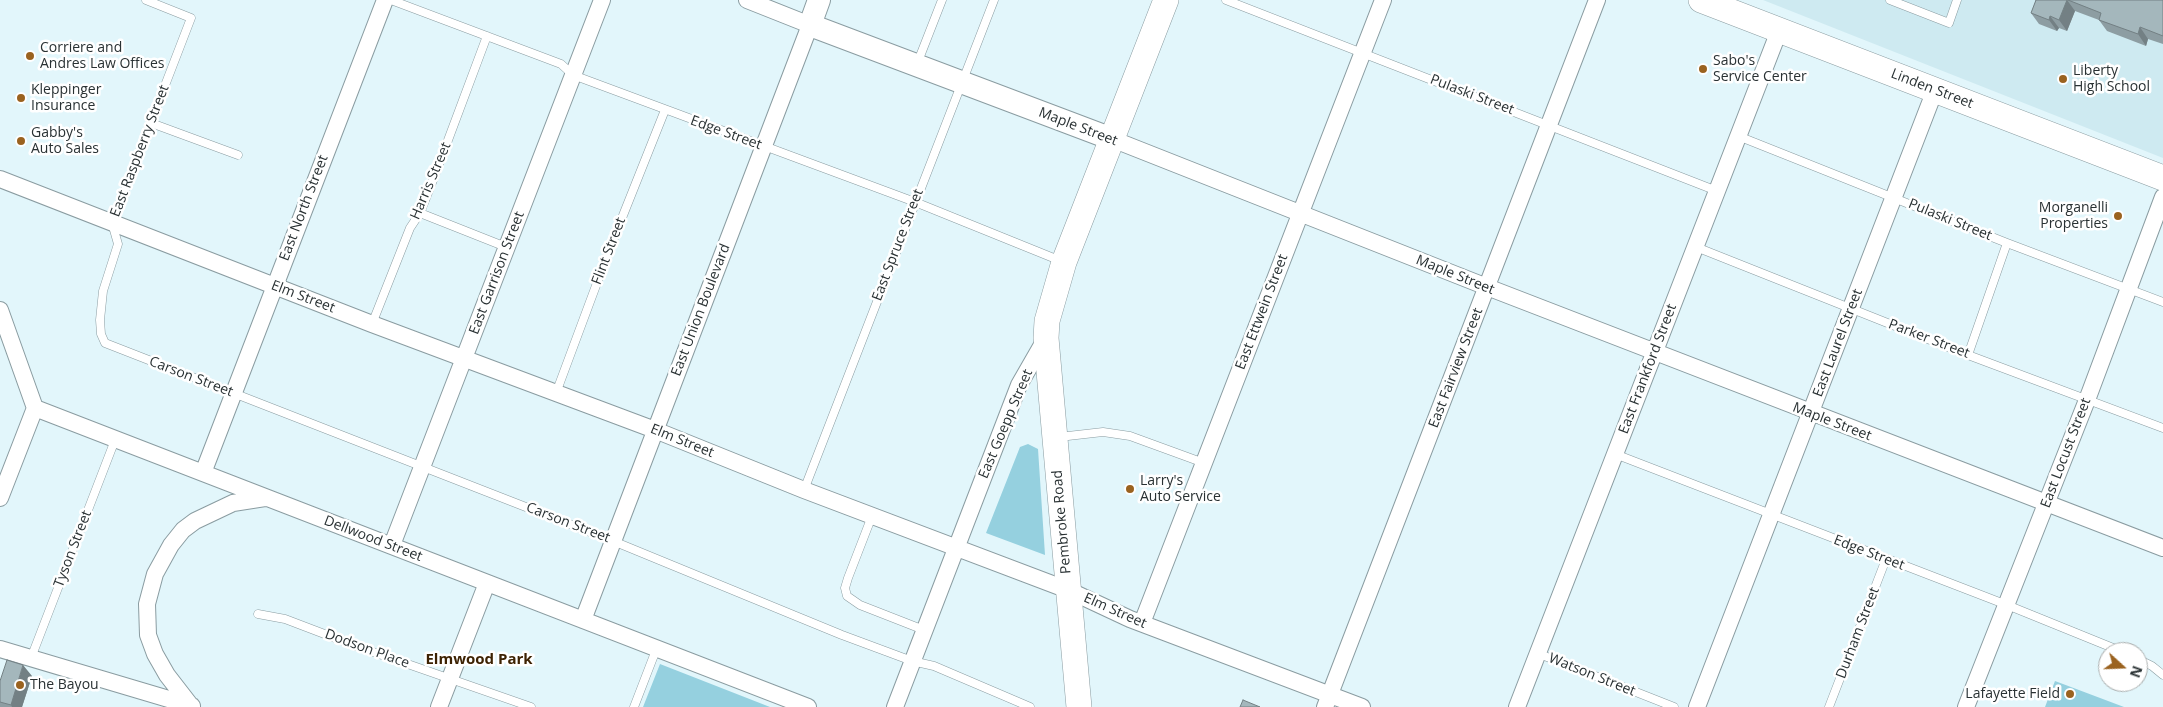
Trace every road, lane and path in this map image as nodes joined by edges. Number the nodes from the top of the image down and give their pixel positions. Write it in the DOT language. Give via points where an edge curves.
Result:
graph roads {
  1 [pos="146,0"];
  2 [pos="385,0"];
  3 [pos="391,0"];
  4 [pos="602,0"];
  5 [pos="747,0"];
  6 [pos="819,0"];
  7 [pos="942,0"];
  8 [pos="994,0"];
  9 [pos="1166,0"];
  10 [pos="1226,0"];
  11 [pos="1383,0"];
  12 [pos="1597,0"];
  13 [pos="1701,0"];
  14 [pos="1890,0"];
  15 [pos="1957,0"];
  16 [pos="810,25"];
  17 [pos="1779,31"];
  18 [pos="487,36"];
  19 [pos="1362,53"];
  20 [pos="916,66"];
  21 [pos="572,75"];
  22 [pos="961,83"];
  23 [pos="1935,90"];
  24 [pos="665,110"];
  25 [pos="151,123"];
  26 [pos="1548,125"];
  27 [pos="1738,136"];
  28 [pos="1112,139"];
  29 [pos="763,146"];
  30 [pos="238,155"];
  31 [pos="2163,178"];
  32 [pos="0,179"];
  33 [pos="1717,191"];
  34 [pos="2163,197"];
  35 [pos="1894,198"];
  36 [pos="914,202"];
  37 [pos="420,213"];
  38 [pos="1300,213"];
  39 [pos="112,223"];
  40 [pos="2007,243"];
  41 [pos="506,247"];
  42 [pos="1696,247"];
  43 [pos="1064,262"];
  44 [pos="274,286"];
  45 [pos="1487,288"];
  46 [pos="2130,289"];
  47 [pos="2163,302"];
  48 [pos="1851,309"];
  49 [pos="0,310"];
  50 [pos="372,324"];
  51 [pos="1046,338"];
  52 [pos="105,343"];
  53 [pos="1655,352"];
  54 [pos="1968,355"];
  55 [pos="464,358"];
  56 [pos="233,393"];
  57 [pos="556,393"];
  58 [pos="2087,400"];
  59 [pos="35,408"];
  60 [pos="1810,413"];
  61 [pos="2163,428"];
  62 [pos="655,430"];
  63 [pos="1054,438"];
  64 [pos="115,440"];
  65 [pos="1615,454"];
  66 [pos="1204,463"];
  67 [pos="422,467"];
  68 [pos="203,473"];
  69 [pos="804,490"];
  70 [pos="0,498"];
  71 [pos="265,498"];
  72 [pos="2046,504"];
  73 [pos="872,516"];
  74 [pos="1772,516"];
  75 [pos="613,541"];
  76 [pos="392,546"];
  77 [pos="956,548"];
  78 [pos="2163,548"];
  79 [pos="1886,559"];
  80 [pos="487,583"];
  81 [pos="1068,590"];
  82 [pos="2007,605"];
  83 [pos="258,614"];
  84 [pos="584,620"];
  85 [pos="1142,623"];
  86 [pos="924,630"];
  87 [pos="2098,642"];
  88 [pos="0,649"];
  89 [pos="656,650"];
  90 [pos="1537,653"];
  91 [pos="31,658"];
  92 [pos="912,661"];
  93 [pos="2148,664"];
  94 [pos="2163,675"];
  95 [pos="450,678"];
  96 [pos="1327,701"];
  97 [pos="193,707"];
  98 [pos="439,707"];
  99 [pos="531,707"];
  100 [pos="634,707"];
  101 [pos="806,707"];
  102 [pos="895,707"];
  103 [pos="1030,707"];
  104 [pos="1079,707"];
  105 [pos="1362,707"];
  106 [pos="1517,707"];
  107 [pos="1674,707"];
  108 [pos="1697,707"];
  109 [pos="1829,707"];
  110 [pos="1966,707"];
  1 -- 25 [label="lane, East Raspberry Street" via="191,18"];
  2 -- 44 [label="street, East North Street"];
  3 -- 18 [label="lane, Edge Street"];
  4 -- 21 [label="street, East Garrison Street"];
  5 -- 16 [label="street, Maple Street"];
  6 -- 16 [label="street, East Union Boulevard"];
  7 -- 20 [label="lane"];
  8 -- 22 [label="lane, East Spruce Street"];
  9 -- 28 [label="main road, East Goepp Street"];
  10 -- 19 [label="lane, Pulaski Street"];
  11 -- 19 [label="street, East Ettwein Street"];
  12 -- 26 [label="street, East Fairview Street"];
  13 -- 17 [label="main road, Linden Street"];
  14 -- 15 [label="lane" via="1949,23"];
  16 -- 20 [label="street, Maple Street"];
  16 -- 29 [label="street, East Union Boulevard"];
  17 -- 23 [label="main road, Linden Street"];
  17 -- 27 [label="street, East Frankford Street"];
  18 -- 21 [label="lane, Edge Street" via="562,64"];
  18 -- 37 [label="lane, Harris Street"];
  19 -- 26 [label="lane, Pulaski Street"];
  19 -- 38 [label="street, East Ettwein Street"];
  20 -- 22 [label="street, Maple Street"];
  21 -- 24 [label="lane, Edge Street"];
  21 -- 41 [label="street, East Garrison Street"];
  22 -- 28 [label="street, Maple Street"];
  22 -- 36 [label="lane, East Spruce Street"];
  23 -- 31 [label="main road, Linden Street"];
  23 -- 35 [label="street, East Laurel Street"];
  24 -- 29 [label="lane, Edge Street"];
  24 -- 57 [label="lane, Flint Street"];
  25 -- 30 [label="lane"];
  25 -- 39 [label="lane, East Raspberry Street"];
  26 -- 33 [label="lane, Pulaski Street"];
  26 -- 45 [label="street, East Fairview Street"];
  27 -- 33 [label="street, East Frankford Street"];
  27 -- 35 [label="lane, Pulaski Street"];
  28 -- 38 [label="street, Maple Street"];
  28 -- 43 [label="main road, East Goepp Street"];
  29 -- 36 [label="lane, Edge Street"];
  29 -- 62 [label="street, East Union Boulevard"];
  32 -- 39 [label="street, Elm Street"];
  33 -- 42 [label="street, East Frankford Street"];
  34 -- 46 [label="street, East Locust Street"];
  35 -- 40 [label="lane, Pulaski Street"];
  35 -- 48 [label="street, East Laurel Street"];
  36 -- 43 [label="lane, Edge Street"];
  36 -- 69 [label="lane, East Spruce Street"];
  37 -- 41 [label="lane"];
  37 -- 50 [label="lane, Harris Street" via="410,228"];
  38 -- 45 [label="street, Maple Street"];
  38 -- 66 [label="street, East Ettwein Street"];
  39 -- 44 [label="street, Elm Street"];
  39 -- 52 [label="lane, East Raspberry Street" via="118,244 103,291 100,320"];
  40 -- 46 [label="lane, Pulaski Street"];
  40 -- 54 [label="lane"];
  41 -- 55 [label="street, East Garrison Street"];
  42 -- 48 [label="lane, Parker Street"];
  42 -- 53 [label="street, East Frankford Street"];
  43 -- 51 [label="main road, East Goepp Street" via="1050,304"];
  44 -- 50 [label="street, Elm Street"];
  44 -- 56 [label="street, East North Street"];
  45 -- 53 [label="street, Maple Street"];
  45 -- 96 [label="street, East Fairview Street"];
  46 -- 47 [label="lane, Pulaski Street"];
  46 -- 58 [label="street, East Locust Street"];
  48 -- 54 [label="lane, Parker Street"];
  48 -- 60 [label="street, East Laurel Street"];
  49 -- 59 [label="street"];
  50 -- 55 [label="street, Elm Street"];
  51 -- 63 [label="main road, Pembroke Road"];
  51 -- 77 [label="street, East Goepp Street" via="1019,385"];
  52 -- 56 [label="lane, Carson Street"];
  53 -- 60 [label="street, Maple Street"];
  53 -- 65 [label="street, East Frankford Street"];
  54 -- 58 [label="lane, Parker Street"];
  55 -- 57 [label="street, Elm Street"];
  55 -- 67 [label="street, East Garrison Street"];
  56 -- 67 [label="lane, Carson Street"];
  56 -- 68 [label="street, East North Street"];
  57 -- 62 [label="street, Elm Street"];
  58 -- 61 [label="lane, Parker Street"];
  58 -- 72 [label="street, East Locust Street"];
  59 -- 64 [label="street, Dellwood Street"];
  59 -- 70 [label="street"];
  60 -- 72 [label="street, Maple Street"];
  60 -- 74 [label="street, East Laurel Street"];
  62 -- 69 [label="street, Elm Street"];
  62 -- 75 [label="street, East Union Boulevard"];
  63 -- 66 [label="lane" via="1103,432 1130,436"];
  63 -- 81 [label="main road, Pembroke Road"];
  64 -- 68 [label="street, Dellwood Street"];
  64 -- 91 [label="lane, Tyson Street"];
  65 -- 74 [label="lane, Edge Street"];
  65 -- 90 [label="street, East Frankford Street"];
  66 -- 85 [label="street, East Ettwein Street"];
  67 -- 75 [label="lane, Carson Street"];
  67 -- 76 [label="street, East Garrison Street"];
  68 -- 71 [label="street, Dellwood Street"];
  69 -- 73 [label="street, Elm Street"];
  71 -- 76 [label="street, Dellwood Street"];
  71 -- 97 [label="street" via="234,503 195,521 171,545 155,574 147,604 148,635 166,675"];
  72 -- 78 [label="street, Maple Street"];
  72 -- 82 [label="street, East Locust Street"];
  73 -- 77 [label="street, Elm Street"];
  73 -- 86 [label="lane" via="848,578 847,596 860,605"];
  74 -- 79 [label="lane, Edge Street"];
  74 -- 108 [label="street, East Laurel Street"];
  75 -- 84 [label="street, East Union Boulevard"];
  75 -- 92 [label="lane, Carson Street"];
  76 -- 80 [label="street, Dellwood Street"];
  77 -- 81 [label="street, Elm Street"];
  77 -- 86 [label="street, East Goepp Street"];
  79 -- 82 [label="lane, Edge Street"];
  79 -- 109 [label="lane, Durham Street"];
  80 -- 84 [label="street, Dellwood Street"];
  80 -- 95 [label="street"];
  81 -- 85 [label="street, Elm Street"];
  81 -- 104 [label="main road, Pembroke Road"];
  82 -- 87 [label="lane, Edge Street"];
  82 -- 110 [label="street, East Locust Street"];
  83 -- 95 [label="lane, Dodson Place" via="285,619"];
  84 -- 89 [label="street, Dellwood Street"];
  85 -- 96 [label="street, Elm Street"];
  86 -- 92 [label="street, East Goepp Street"];
  88 -- 91 [label="street"];
  89 -- 100 [label="lane"];
  89 -- 101 [label="street, Dellwood Street"];
  90 -- 106 [label="street, East Frankford Street"];
  90 -- 107 [label="lane, Watson Street"];
  91 -- 97 [label="street"];
  92 -- 102 [label="street, East Goepp Street"];
  92 -- 103 [label="lane, Carson Street" via="934,666"];
  93 -- 94 [label="lane"];
  95 -- 98 [label="street"];
  95 -- 99 [label="lane, Dodson Place"];
  96 -- 105 [label="street, Elm Street"];
}
